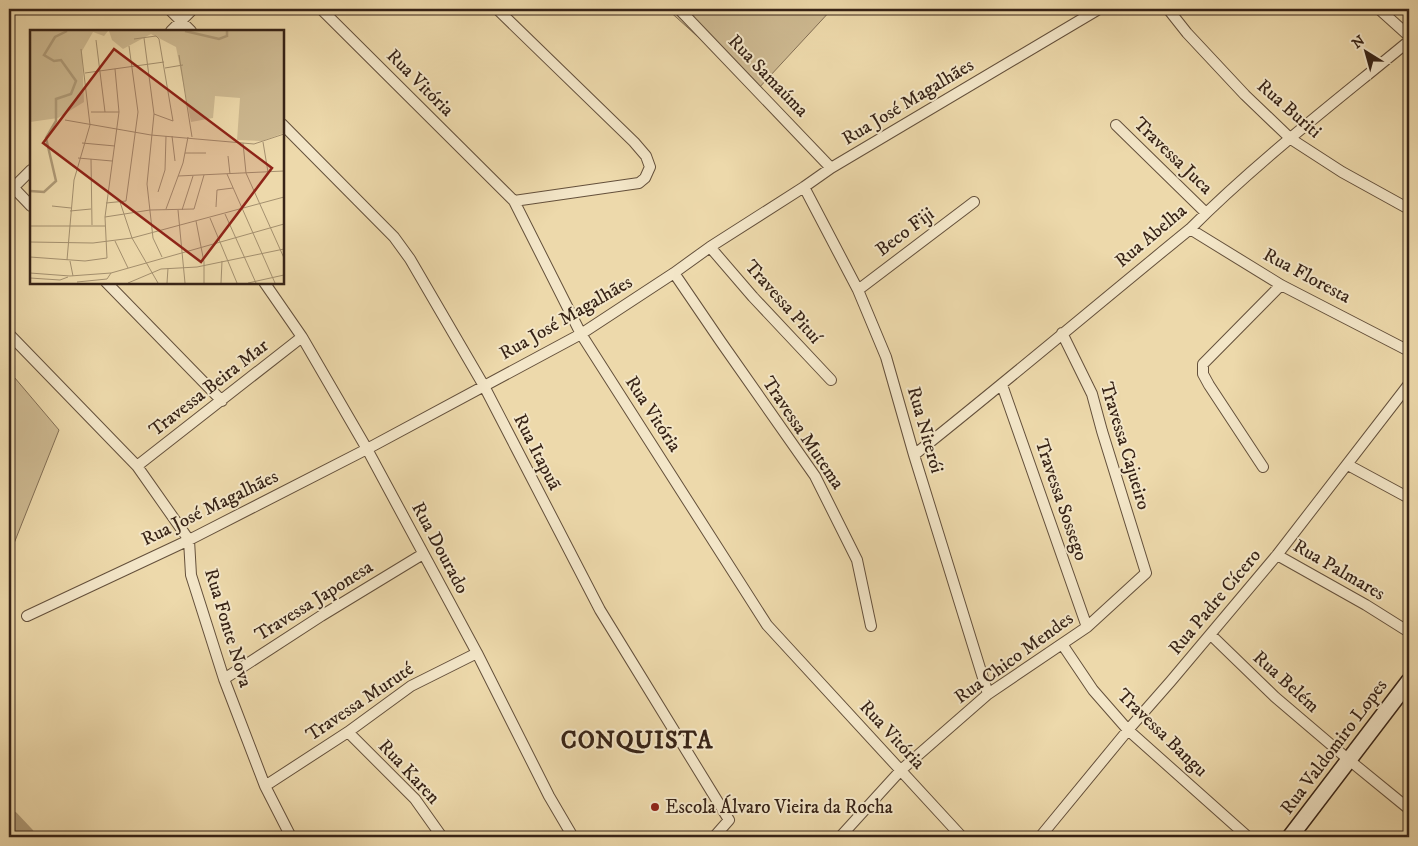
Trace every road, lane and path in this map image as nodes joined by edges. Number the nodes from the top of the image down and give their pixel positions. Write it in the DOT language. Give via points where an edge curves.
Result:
graph roads {
  1 [pos="169,9"];
  2 [pos="193,9"];
  3 [pos="321,9"];
  4 [pos="497,9"];
  5 [pos="679,9"];
  6 [pos="1098,9"];
  7 [pos="1168,9"];
  8 [pos="1379,9"];
  9 [pos="181,21"];
  10 [pos="172,30"];
  11 [pos="191,30"];
  12 [pos="1409,36"];
  13 [pos="1409,41"];
  14 [pos="1116,125"];
  15 [pos="284,126"];
  16 [pos="1291,139"];
  17 [pos="831,168"];
  18 [pos="30,171"];
  19 [pos="804,187"];
  20 [pos="10,188"];
  21 [pos="514,201"];
  22 [pos="974,202"];
  23 [pos="30,205"];
  24 [pos="1409,209"];
  25 [pos="1206,213"];
  26 [pos="1190,229"];
  27 [pos="710,247"];
  28 [pos="674,273"];
  29 [pos="108,284"];
  30 [pos="265,284"];
  31 [pos="1281,285"];
  32 [pos="858,290"];
  33 [pos="1062,333"];
  34 [pos="9,334"];
  35 [pos="581,334"];
  36 [pos="302,337"];
  37 [pos="1409,351"];
  38 [pos="831,380"];
  39 [pos="1409,384"];
  40 [pos="1002,385"];
  41 [pos="484,386"];
  42 [pos="222,401"];
  43 [pos="367,449"];
  44 [pos="914,455"];
  45 [pos="1348,465"];
  46 [pos="137,466"];
  47 [pos="1263,467"];
  48 [pos="1409,498"];
  49 [pos="188,540"];
  50 [pos="423,554"];
  51 [pos="1277,555"];
  52 [pos="1146,572"];
  53 [pos="27,616"];
  54 [pos="871,626"];
  55 [pos="1086,627"];
  56 [pos="1409,632"];
  57 [pos="1211,635"];
  58 [pos="1062,644"];
  59 [pos="477,653"];
  60 [pos="224,679"];
  61 [pos="1409,681"];
  62 [pos="988,694"];
  63 [pos="1128,730"];
  64 [pos="348,732"];
  65 [pos="1349,760"];
  66 [pos="901,770"];
  67 [pos="265,786"];
  68 [pos="1409,809"];
  69 [pos="291,837"];
  70 [pos="442,837"];
  71 [pos="573,837"];
  72 [pos="714,837"];
  73 [pos="840,837"];
  74 [pos="962,837"];
  75 [pos="1040,837"];
  76 [pos="1248,837"];
  77 [pos="1290,837"];
  1 -- 9 [label="street"];
  2 -- 9 [label="street"];
  3 -- 21 [label="street, Rua Vitória"];
  4 -- 21 [label="street" via="634,142 646,156 650,168 639,183"];
  5 -- 17 [label="street, Rua Samaúma"];
  6 -- 17 [label="street, Rua José Magalhães"];
  7 -- 16 [label="street, Rua Buriti" via="1206,54"];
  8 -- 12 [label="street"];
  9 -- 10 [label="street"];
  9 -- 11 [label="street"];
  13 -- 16 [label="street, Rua Abelha"];
  14 -- 25 [label="street, Travessa Juca"];
  15 -- 41 [label="street, Rua Itapuã" via="394,238 431,293"];
  16 -- 24 [label="street, Rua Buriti"];
  16 -- 25 [label="street, Rua Abelha"];
  17 -- 19 [label="street, Rua José Magalhães"];
  18 -- 20 [label="street"];
  19 -- 27 [label="street, Rua José Magalhães"];
  19 -- 32 [label="street, Rua Niterói"];
  20 -- 23 [label="street"];
  21 -- 35 [label="street, Rua Vitória"];
  22 -- 32 [label="street, Beco Fiji"];
  25 -- 26 [label="street, Rua Abelha"];
  26 -- 31 [label="street, Rua Floresta"];
  26 -- 33 [label="street, Rua Abelha"];
  27 -- 28 [label="street, Rua José Magalhães"];
  27 -- 38 [label="street, Travessa Pituí"];
  28 -- 35 [label="street, Rua José Magalhães"];
  28 -- 54 [label="street, Travessa Mutema" via="815,476 857,560"];
  29 -- 42 [label="street"];
  30 -- 36 [label="street, Rua Dourado"];
  31 -- 37 [label="street, Rua Floresta"];
  31 -- 47 [label="street" via="1203,364 1203,374 1209,385"];
  32 -- 44 [label="street, Rua Niterói" via="886,357"];
  33 -- 40 [label="street, Rua Abelha"];
  33 -- 52 [label="street, Travessa Cajueiro" via="1092,394"];
  34 -- 46 [label="street, Rua Fonte Nova"];
  35 -- 41 [label="street, Rua José Magalhães"];
  35 -- 66 [label="street, Rua Vitória" via="766,625"];
  36 -- 42 [label="street, Travessa Beira Mar"];
  36 -- 43 [label="street, Rua Dourado"];
  39 -- 45 [label="street, Rua Padre Cícero"];
  40 -- 44 [label="street, Rua Abelha"];
  40 -- 55 [label="street, Travessa Sossego"];
  41 -- 43 [label="street, Rua José Magalhães"];
  41 -- 72 [label="street, Rua Itapuã" via="600,610 729,820"];
  42 -- 46 [label="street, Travessa Beira Mar"];
  43 -- 49 [label="street, Rua José Magalhães"];
  43 -- 50 [label="street, Rua Dourado"];
  44 -- 62 [label="street, Rua Niterói"];
  45 -- 48 [label="street"];
  45 -- 51 [label="street, Rua Padre Cícero"];
  46 -- 49 [label="street, Rua Fonte Nova"];
  49 -- 53 [label="street, Rua José Magalhães"];
  49 -- 60 [label="street, Rua Fonte Nova" via="191,574"];
  50 -- 59 [label="street, Rua Dourado"];
  50 -- 60 [label="street, Travessa Japonesa"];
  51 -- 56 [label="street, Rua Palmares" via="1366,604"];
  51 -- 57 [label="street, Rua Padre Cícero"];
  52 -- 55 [label="street, Rua Chico Mendes"];
  55 -- 58 [label="street, Rua Chico Mendes"];
  57 -- 63 [label="street, Rua Padre Cícero"];
  57 -- 65 [label="street, Rua Belém" via="1275,697"];
  58 -- 62 [label="street, Rua Chico Mendes"];
  58 -- 63 [label="street, Travessa Bangu" via="1093,690"];
  59 -- 64 [label="street, Travessa Muruté" via="411,686"];
  59 -- 71 [label="street, Rua Dourado"];
  60 -- 67 [label="street, Rua Fonte Nova"];
  61 -- 65 [label="street, Rua Valdomiro Lopes"];
  62 -- 66 [label="street, Rua Chico Mendes"];
  63 -- 75 [label="street, Rua Padre Cícero"];
  63 -- 76 [label="street, Travessa Bangu"];
  64 -- 67 [label="street, Travessa Muruté"];
  64 -- 70 [label="street, Rua Karen" via="415,799"];
  65 -- 68 [label="street, Rua Belém"];
  65 -- 77 [label="street, Rua Valdomiro Lopes"];
  66 -- 73 [label="street, Rua Chico Mendes"];
  66 -- 74 [label="street, Rua Vitória"];
  67 -- 69 [label="street, Rua Fonte Nova"];
}
